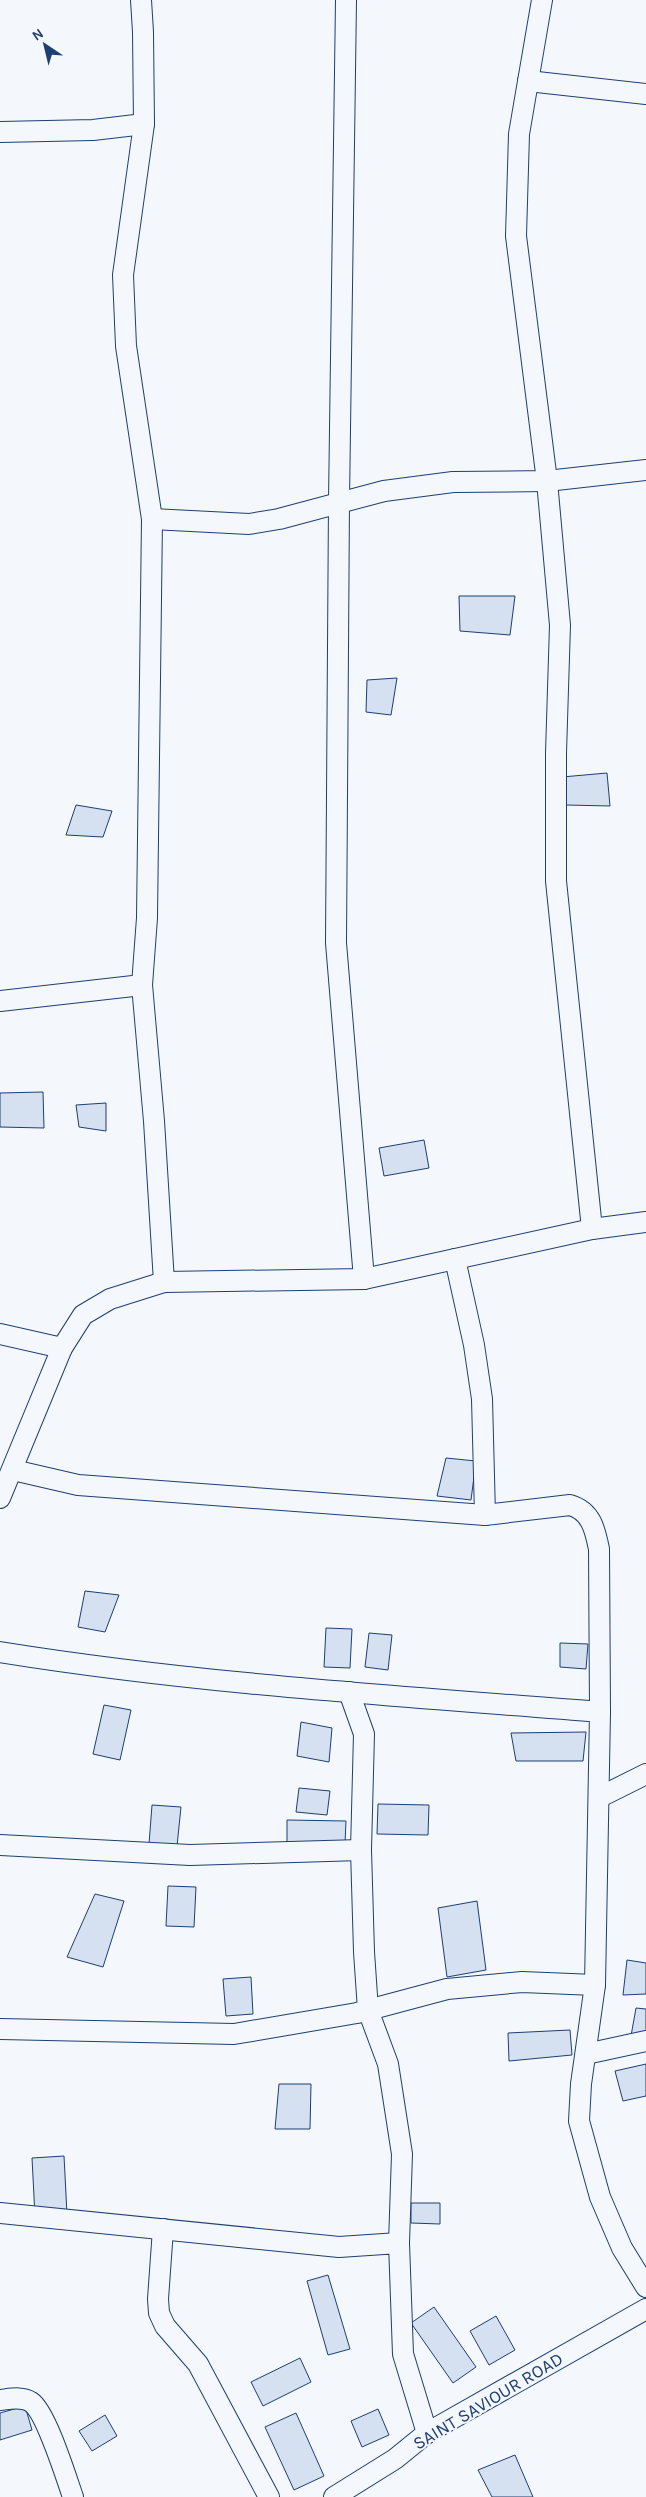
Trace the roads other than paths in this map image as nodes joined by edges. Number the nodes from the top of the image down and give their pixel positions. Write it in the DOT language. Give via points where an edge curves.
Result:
graph roads {
  1 [pos="141,0"];
  2 [pos="346,0"];
  3 [pos="542,0"];
  4 [pos="528,81"];
  5 [pos="646,94"];
  6 [pos="144,124"];
  7 [pos="0,132"];
  8 [pos="646,470"];
  9 [pos="546,481"];
  10 [pos="339,501"];
  11 [pos="152,519"];
  12 [pos="142,986"];
  13 [pos="0,1001"];
  14 [pos="646,1222"];
  15 [pos="592,1229"];
  16 [pos="455,1259"];
  17 [pos="364,1279"];
  18 [pos="164,1282"];
  19 [pos="0,1334"];
  20 [pos="62,1348"];
  21 [pos="13,1470"];
  22 [pos="0,1498"];
  23 [pos="485,1515"];
  24 [pos="0,1652"];
  25 [pos="349,1692"];
  26 [pos="600,1712"];
  27 [pos="646,1774"];
  28 [pos="600,1797"];
  29 [pos="0,1845"];
  30 [pos="361,1850"];
  31 [pos="595,1985"];
  32 [pos="368,2010"];
  33 [pos="0,2029"];
  34 [pos="646,2041"];
  35 [pos="586,2054"];
  36 [pos="0,2213"];
  37 [pos="163,2229"];
  38 [pos="399,2243"];
  39 [pos="646,2287"];
  40 [pos="646,2310"];
  41 [pos="0,2400"];
  42 [pos="427,2433"];
  43 [pos="339,2496"];
  44 [pos="73,2497"];
  45 [pos="269,2497"];
  1 -- 6 [label="street"];
  2 -- 10 [label="street"];
  3 -- 4 [label="street"];
  4 -- 5 [label="street"];
  4 -- 9 [label="street" via="519,134 516,236"];
  6 -- 7 [label="street" via="93,130"];
  6 -- 11 [label="street" via="123,275 126,346"];
  8 -- 9 [label="street"];
  9 -- 10 [label="street" via="453,482"];
  9 -- 15 [label="street" via="560,625 556,881"];
  10 -- 11 [label="street" via="279,519 248,524"];
  10 -- 17 [label="street" via="336,943"];
  11 -- 12 [label="street" via="147,918"];
  12 -- 13 [label="street"];
  12 -- 18 [label="street"];
  14 -- 15 [label="street"];
  15 -- 16 [label="street"];
  16 -- 17 [label="street"];
  16 -- 23 [label="street" via="482,1399"];
  17 -- 18 [label="street"];
  18 -- 20 [label="street" via="110,1299 83,1315"];
  19 -- 20 [label="street"];
  20 -- 21 [label="street"];
  21 -- 22 [label="street"];
  21 -- 23 [label="street" via="78,1486"];
  23 -- 26 [label="street" via="570,1505 587,1515 594,1527 599,1549"];
  24 -- 25 [label="street" via="101,1668"];
  25 -- 26 [label="street"];
  25 -- 30 [label="street" via="364,1734"];
  26 -- 28 [label="street"];
  27 -- 28 [label="street"];
  28 -- 31 [label="street"];
  29 -- 30 [label="street" via="190,1855"];
  30 -- 32 [label="street"];
  31 -- 32 [label="street" via="522,1982 447,1989"];
  31 -- 35 [label="street"];
  32 -- 33 [label="street" via="234,2034"];
  32 -- 38 [label="street" via="388,2064 402,2154"];
  34 -- 35 [label="street"];
  35 -- 39 [label="street" via="579,2121 600,2197 622,2248"];
  36 -- 37 [label="street"];
  37 -- 38 [label="street" via="338,2247"];
  37 -- 45 [label="street" via="159,2313 165,2326 198,2364"];
  38 -- 42 [label="street" via="403,2354"];
  40 -- 42 [label="street, SAINT SAVIOUR ROAD"];
  41 -- 44 [label="street" via="23,2398 36,2408 45,2422"];
  42 -- 43 [label="street, SAINT SAVIOUR ROAD"];
}
